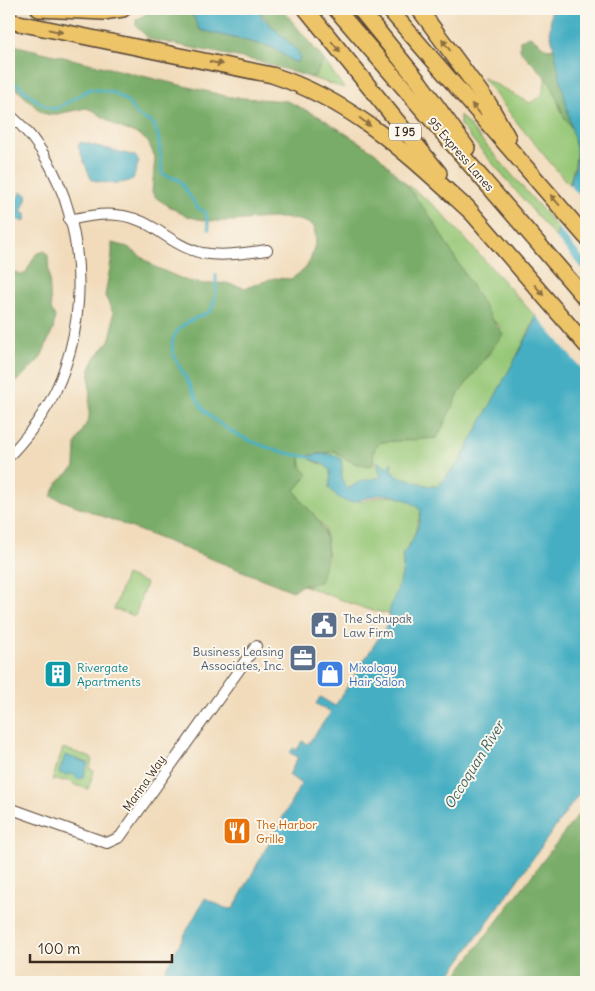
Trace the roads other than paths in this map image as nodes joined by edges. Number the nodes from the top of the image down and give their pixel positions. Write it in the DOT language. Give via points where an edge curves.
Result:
graph roads {
  1 [pos="39,9"];
  2 [pos="123,9"];
  3 [pos="306,9"];
  4 [pos="336,9"];
  5 [pos="389,9"];
  6 [pos="419,9"];
  7 [pos="365,14"];
  8 [pos="9,21"];
  9 [pos="9,114"];
  10 [pos="520,159"];
  11 [pos="471,212"];
  12 [pos="512,213"];
  13 [pos="70,220"];
  14 [pos="586,237"];
  15 [pos="267,250"];
  16 [pos="586,299"];
  17 [pos="586,345"];
  18 [pos="9,456"];
  19 [pos="256,646"];
  20 [pos="9,808"];
  1 -- 2 [label="highway" via="103,12"];
  3 -- 11 [label="highway, I 95, one-way"];
  4 -- 12 [label="highway, 95 Express Lanes"];
  10 -- 5 [label="highway, one-way"];
  10 -- 6 [label="highway, one-way" via="489,104"];
  7 -- 12 [label="highway" via="425,90"];
  8 -- 11 [label="highway, one-way" via="272,75 299,84 342,105 362,119 394,143"];
  9 -- 13 [label="street" via="48,162"];
  14 -- 10 [label="highway, one-way"];
  11 -- 17 [label="highway, I 95, one-way"];
  12 -- 16 [label="highway, 95 Express Lanes"];
  13 -- 15 [label="street" via="116,214 142,221 174,242 202,253 236,254"];
  13 -- 18 [label="street" via="78,285 77,317 70,350 50,402"];
  19 -- 20 [label="street, Marina Way" via="120,837 107,842"];
}
